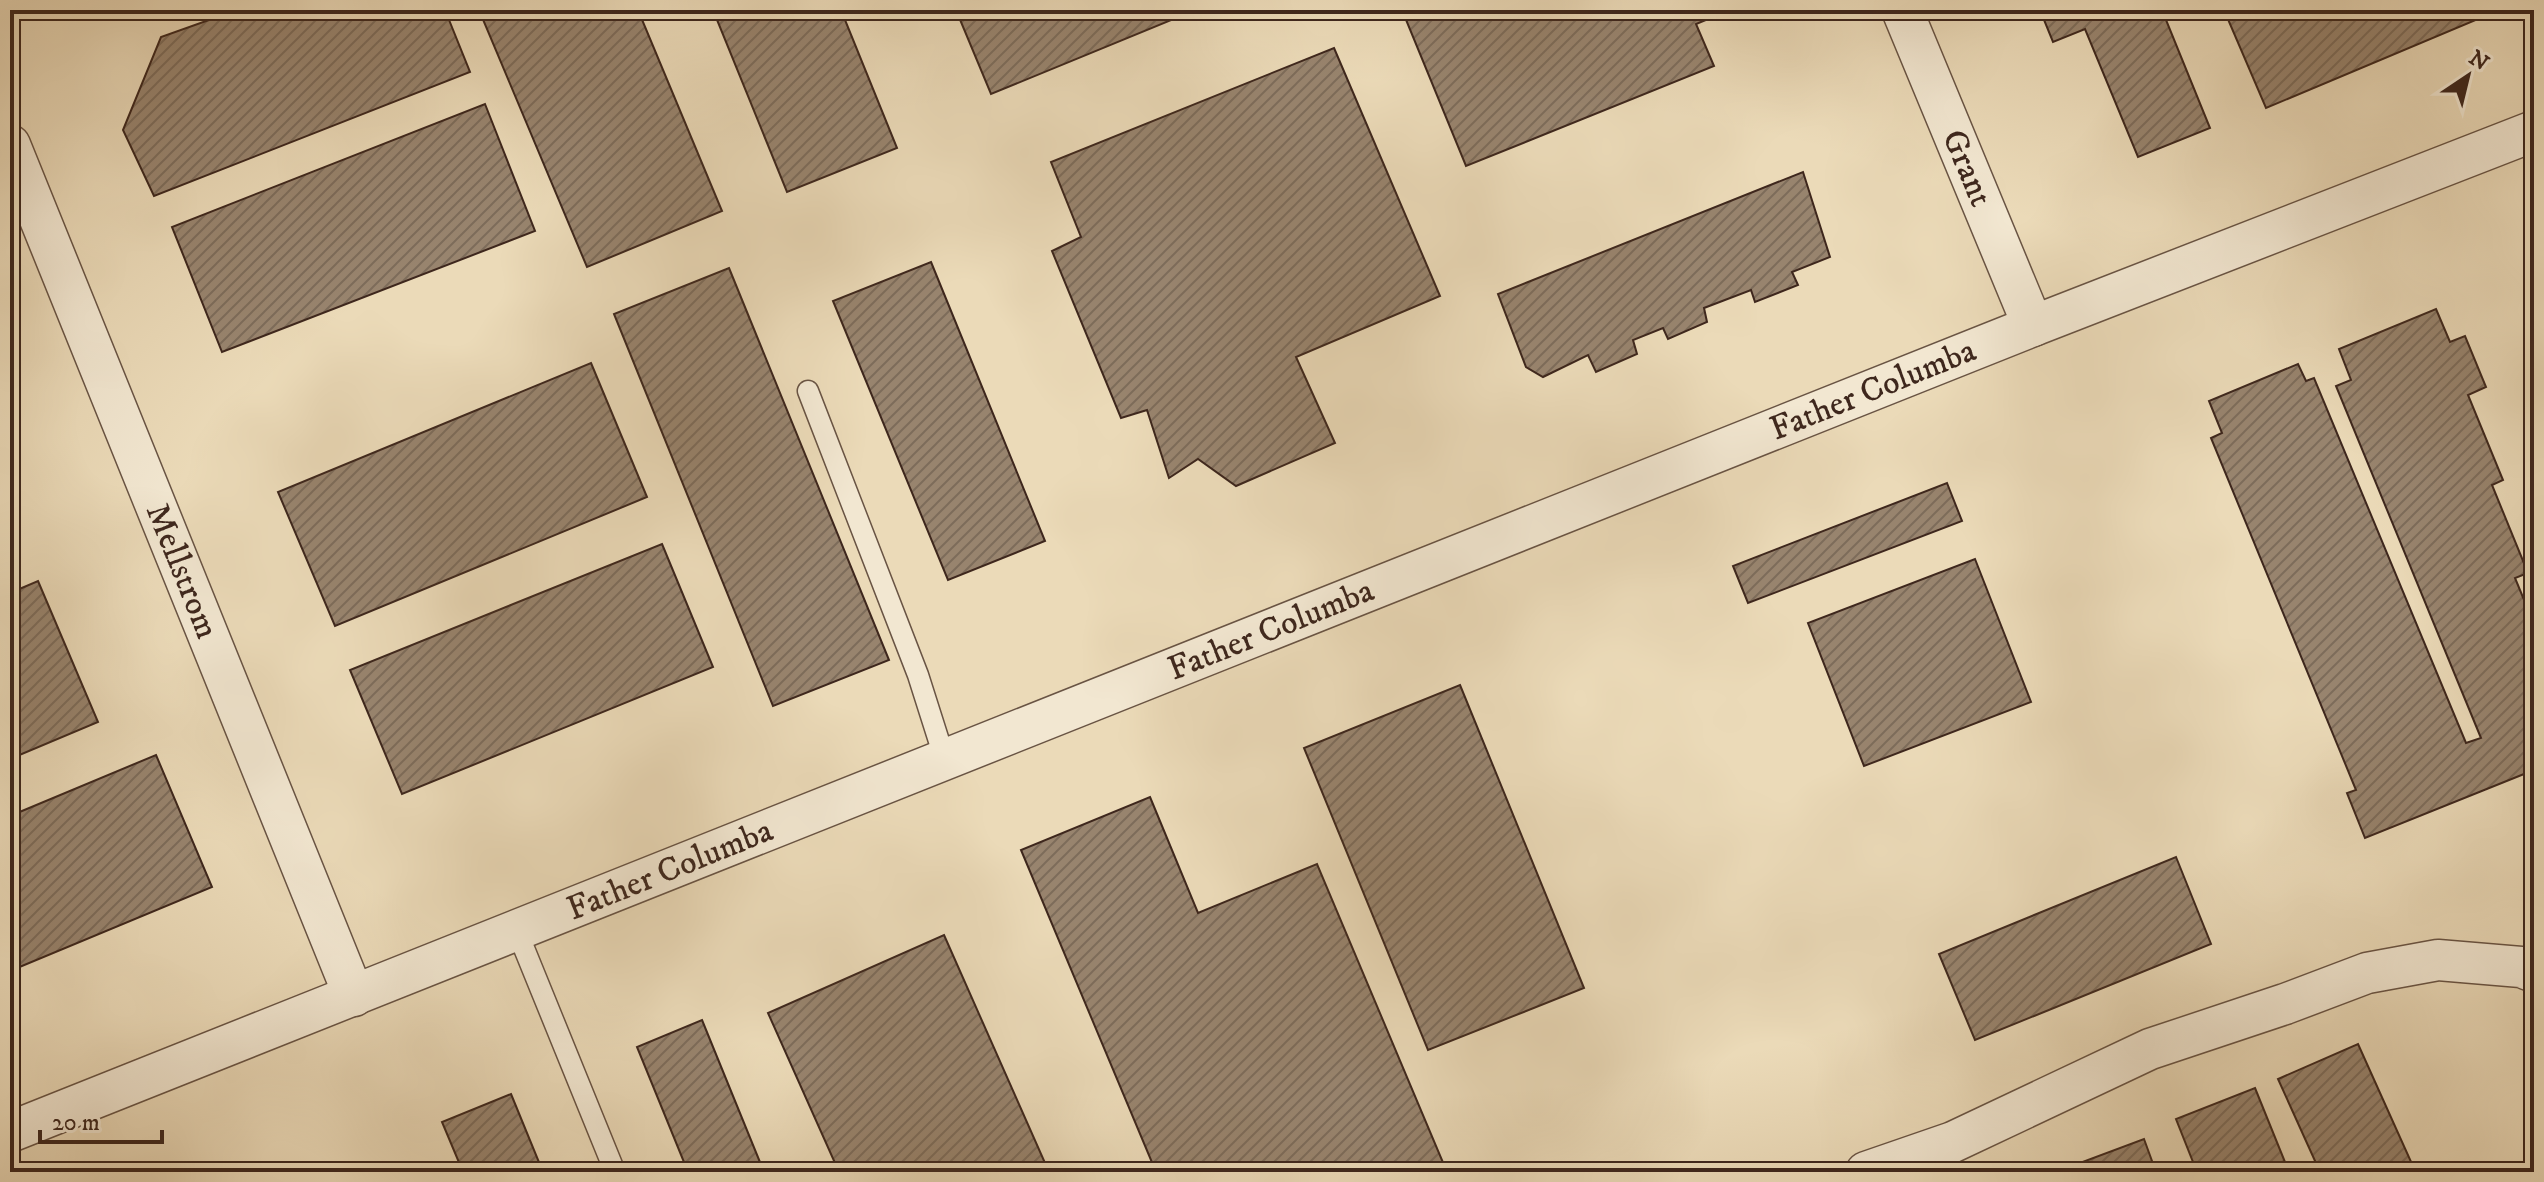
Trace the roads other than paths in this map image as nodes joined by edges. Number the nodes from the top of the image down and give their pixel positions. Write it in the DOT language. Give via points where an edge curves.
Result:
graph roads {
  1 [pos="1902,10"];
  2 [pos="2534,131"];
  3 [pos="10,145"];
  4 [pos="2033,326"];
  5 [pos="808,391"];
  6 [pos="945,760"];
  7 [pos="517,931"];
  8 [pos="2534,972"];
  9 [pos="354,996"];
  10 [pos="10,1132"];
  11 [pos="615,1172"];
  12 [pos="1866,1172"];
  1 -- 4 [label="street, Grant"];
  2 -- 4 [label="street, Father Columba"];
  3 -- 9 [label="street, Mellstrom"];
  4 -- 6 [label="street, Father Columba"];
  5 -- 6 [label="lane" via="918,675"];
  6 -- 7 [label="street, Father Columba"];
  7 -- 9 [label="street, Father Columba"];
  7 -- 11 [label="lane"];
  8 -- 12 [label="street" via="2438,960 2367,973 2150,1049 1953,1142"];
  9 -- 10 [label="street, Father Columba"];
}
